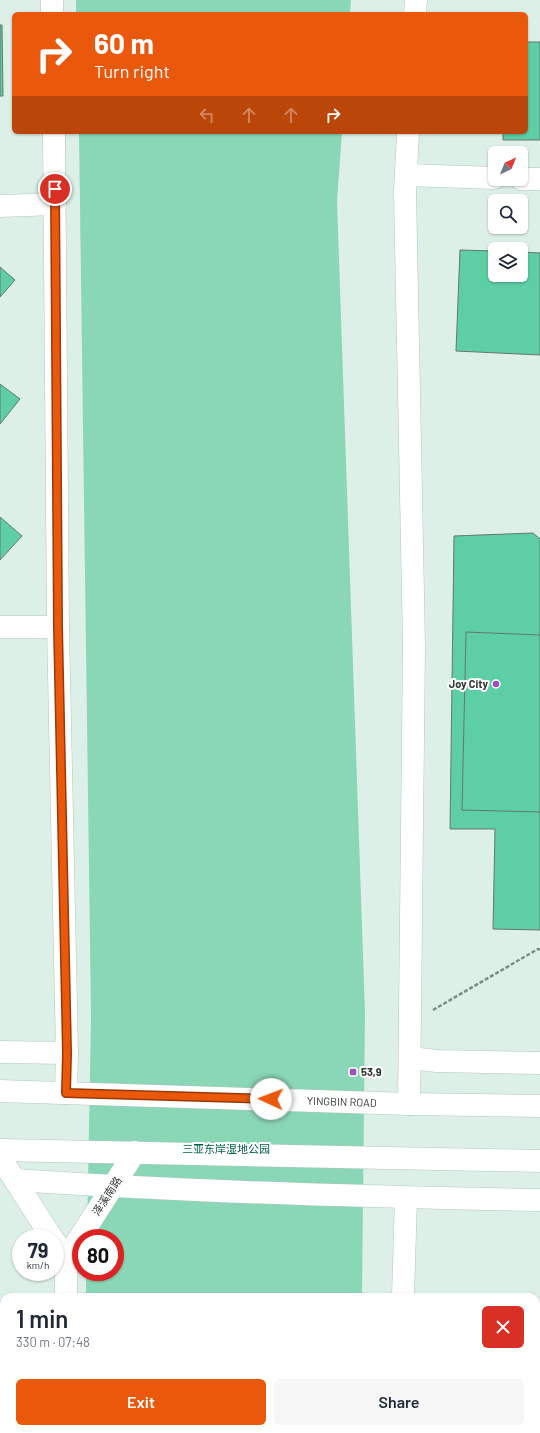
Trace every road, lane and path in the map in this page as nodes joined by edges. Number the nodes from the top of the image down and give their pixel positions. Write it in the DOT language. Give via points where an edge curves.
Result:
graph roads {
  1 [pos="52,0"];
  2 [pos="416,0"];
  3 [pos="52,12"];
  4 [pos="415,12"];
  5 [pos="54,134"];
  6 [pos="408,134"];
  7 [pos="406,175"];
  8 [pos="488,178"];
  9 [pos="528,179"];
  10 [pos="540,179"];
  11 [pos="55,204"];
  12 [pos="0,206"];
  13 [pos="0,627"];
  14 [pos="58,627"];
  15 [pos="540,950"];
  16 [pos="410,1023"];
  17 [pos="0,1052"];
  18 [pos="67,1053"];
  19 [pos="410,1058"];
  20 [pos="540,1063"];
  21 [pos="0,1091"];
  22 [pos="66,1093"];
  23 [pos="409,1104"];
  24 [pos="540,1106"];
  25 [pos="0,1150"];
  26 [pos="135,1152"];
  27 [pos="0,1158"];
  28 [pos="540,1161"];
  29 [pos="15,1180"];
  30 [pos="113,1187"];
  31 [pos="406,1198"];
  32 [pos="540,1200"];
  33 [pos="46,1229"];
  34 [pos="64,1245"];
  35 [pos="64,1281"];
  36 [pos="65,1293"];
  37 [pos="403,1293"];
  1 -- 3 [label="main road"];
  2 -- 4 [label="main road"];
  5 -- 11 [label="main road"];
  6 -- 7 [label="main road"];
  7 -- 8 [label="main road"];
  7 -- 16 [label="main road" via="414,645"];
  9 -- 10 [label="main road"];
  11 -- 12 [label="main road"];
  11 -- 14 [label="main road"];
  13 -- 14 [label="main road"];
  14 -- 18 [label="main road"];
  15 -- 16 [label="path"];
  16 -- 19 [label="main road"];
  17 -- 18 [label="main road"];
  18 -- 22 [label="main road"];
  19 -- 20 [label="main road"];
  19 -- 23 [label="main road"];
  21 -- 22 [label="main road, YINGBIN ROAD"];
  22 -- 23 [label="main road, YINGBIN ROAD"];
  23 -- 24 [label="main road, YINGBIN ROAD"];
  25 -- 26 [label="main road"];
  26 -- 28 [label="main road"];
  26 -- 30 [label="main road, 泽溪南路"];
  27 -- 29 [label="main road"];
  29 -- 30 [label="main road"];
  29 -- 33 [label="main road"];
  30 -- 31 [label="main road"];
  30 -- 34 [label="main road, 泽溪南路"];
  31 -- 32 [label="main road"];
  31 -- 37 [label="main road"];
  35 -- 36 [label="main road, 泽溪南路"];
}
